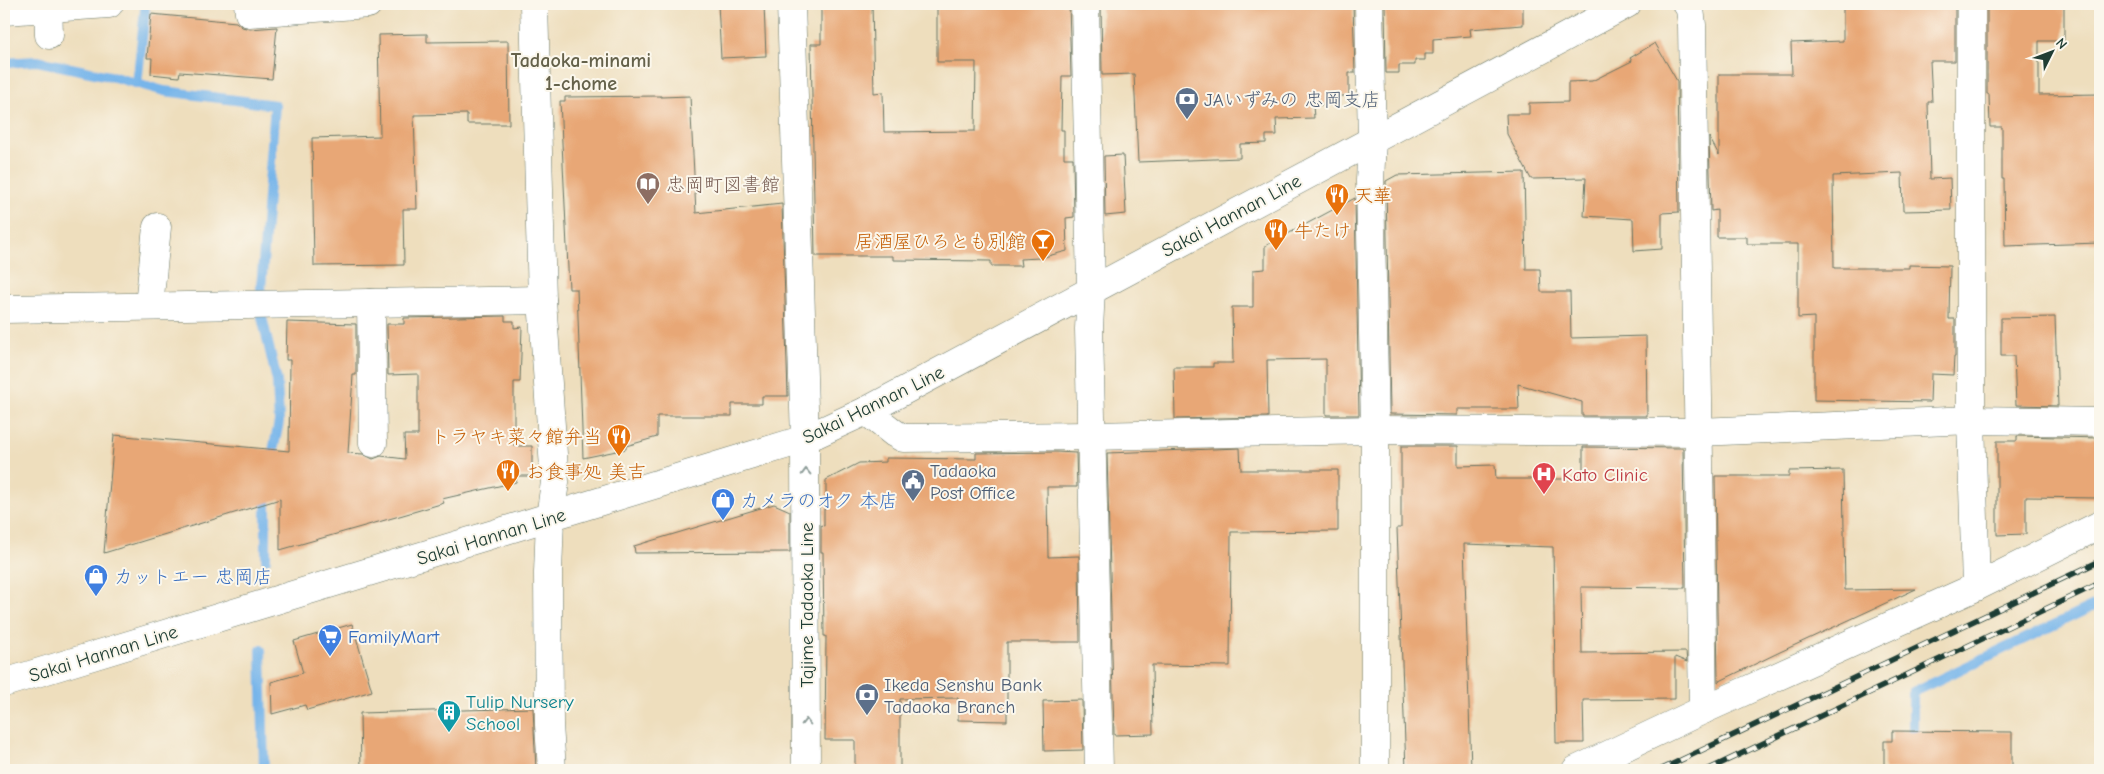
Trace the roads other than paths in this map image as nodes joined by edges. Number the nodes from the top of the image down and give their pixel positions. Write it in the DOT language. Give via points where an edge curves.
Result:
graph roads {
  1 [pos="109,4"];
  2 [pos="248,4"];
  3 [pos="368,4"];
  4 [pos="534,4"];
  5 [pos="792,4"];
  6 [pos="1085,4"];
  7 [pos="1369,4"];
  8 [pos="1627,4"];
  9 [pos="1687,4"];
  10 [pos="1971,4"];
  11 [pos="48,6"];
  12 [pos="4,11"];
  13 [pos="49,35"];
  14 [pos="1372,140"];
  15 [pos="157,227"];
  16 [pos="1091,289"];
  17 [pos="542,300"];
  18 [pos="371,303"];
  19 [pos="149,306"];
  20 [pos="4,309"];
  21 [pos="866,411"];
  22 [pos="1971,420"];
  23 [pos="2100,422"];
  24 [pos="1375,430"];
  25 [pos="1699,432"];
  26 [pos="1092,436"];
  27 [pos="805,439"];
  28 [pos="373,444"];
  29 [pos="550,518"];
  30 [pos="2100,525"];
  31 [pos="1976,587"];
  32 [pos="4,683"];
  33 [pos="1703,710"];
  34 [pos="552,770"];
  35 [pos="806,770"];
  36 [pos="1099,770"];
  37 [pos="1376,770"];
  38 [pos="1576,770"];
  1 -- 11 [label="street"];
  2 -- 3 [label="street" via="249,13"];
  4 -- 17 [label="street"];
  5 -- 27 [label="street, Tajime Tadaoka Line"];
  6 -- 16 [label="street"];
  7 -- 14 [label="street"];
  8 -- 14 [label="street, Sakai Hannan Line"];
  9 -- 25 [label="street" via="1692,25"];
  10 -- 22 [label="street"];
  11 -- 12 [label="street"];
  11 -- 13 [label="street"];
  14 -- 16 [label="street, Sakai Hannan Line"];
  14 -- 24 [label="street"];
  15 -- 19 [label="street"];
  16 -- 21 [label="street, Sakai Hannan Line"];
  16 -- 26 [label="street" via="1088,329"];
  17 -- 18 [label="street"];
  17 -- 29 [label="street" via="555,482"];
  18 -- 19 [label="street"];
  18 -- 28 [label="street"];
  19 -- 20 [label="street"];
  21 -- 26 [label="street" via="903,438"];
  21 -- 27 [label="street, Sakai Hannan Line"];
  22 -- 23 [label="street"];
  22 -- 25 [label="street"];
  22 -- 31 [label="street"];
  24 -- 25 [label="street"];
  24 -- 26 [label="street"];
  24 -- 37 [label="street"];
  25 -- 33 [label="street"];
  26 -- 36 [label="street"];
  27 -- 29 [label="street, Sakai Hannan Line"];
  35 -- 27 [label="street, Tajime Tadaoka Line, one-way"];
  29 -- 32 [label="street, Sakai Hannan Line"];
  29 -- 34 [label="street" via="549,725"];
  30 -- 31 [label="street"];
  31 -- 33 [label="street"];
  33 -- 38 [label="street"];
}
